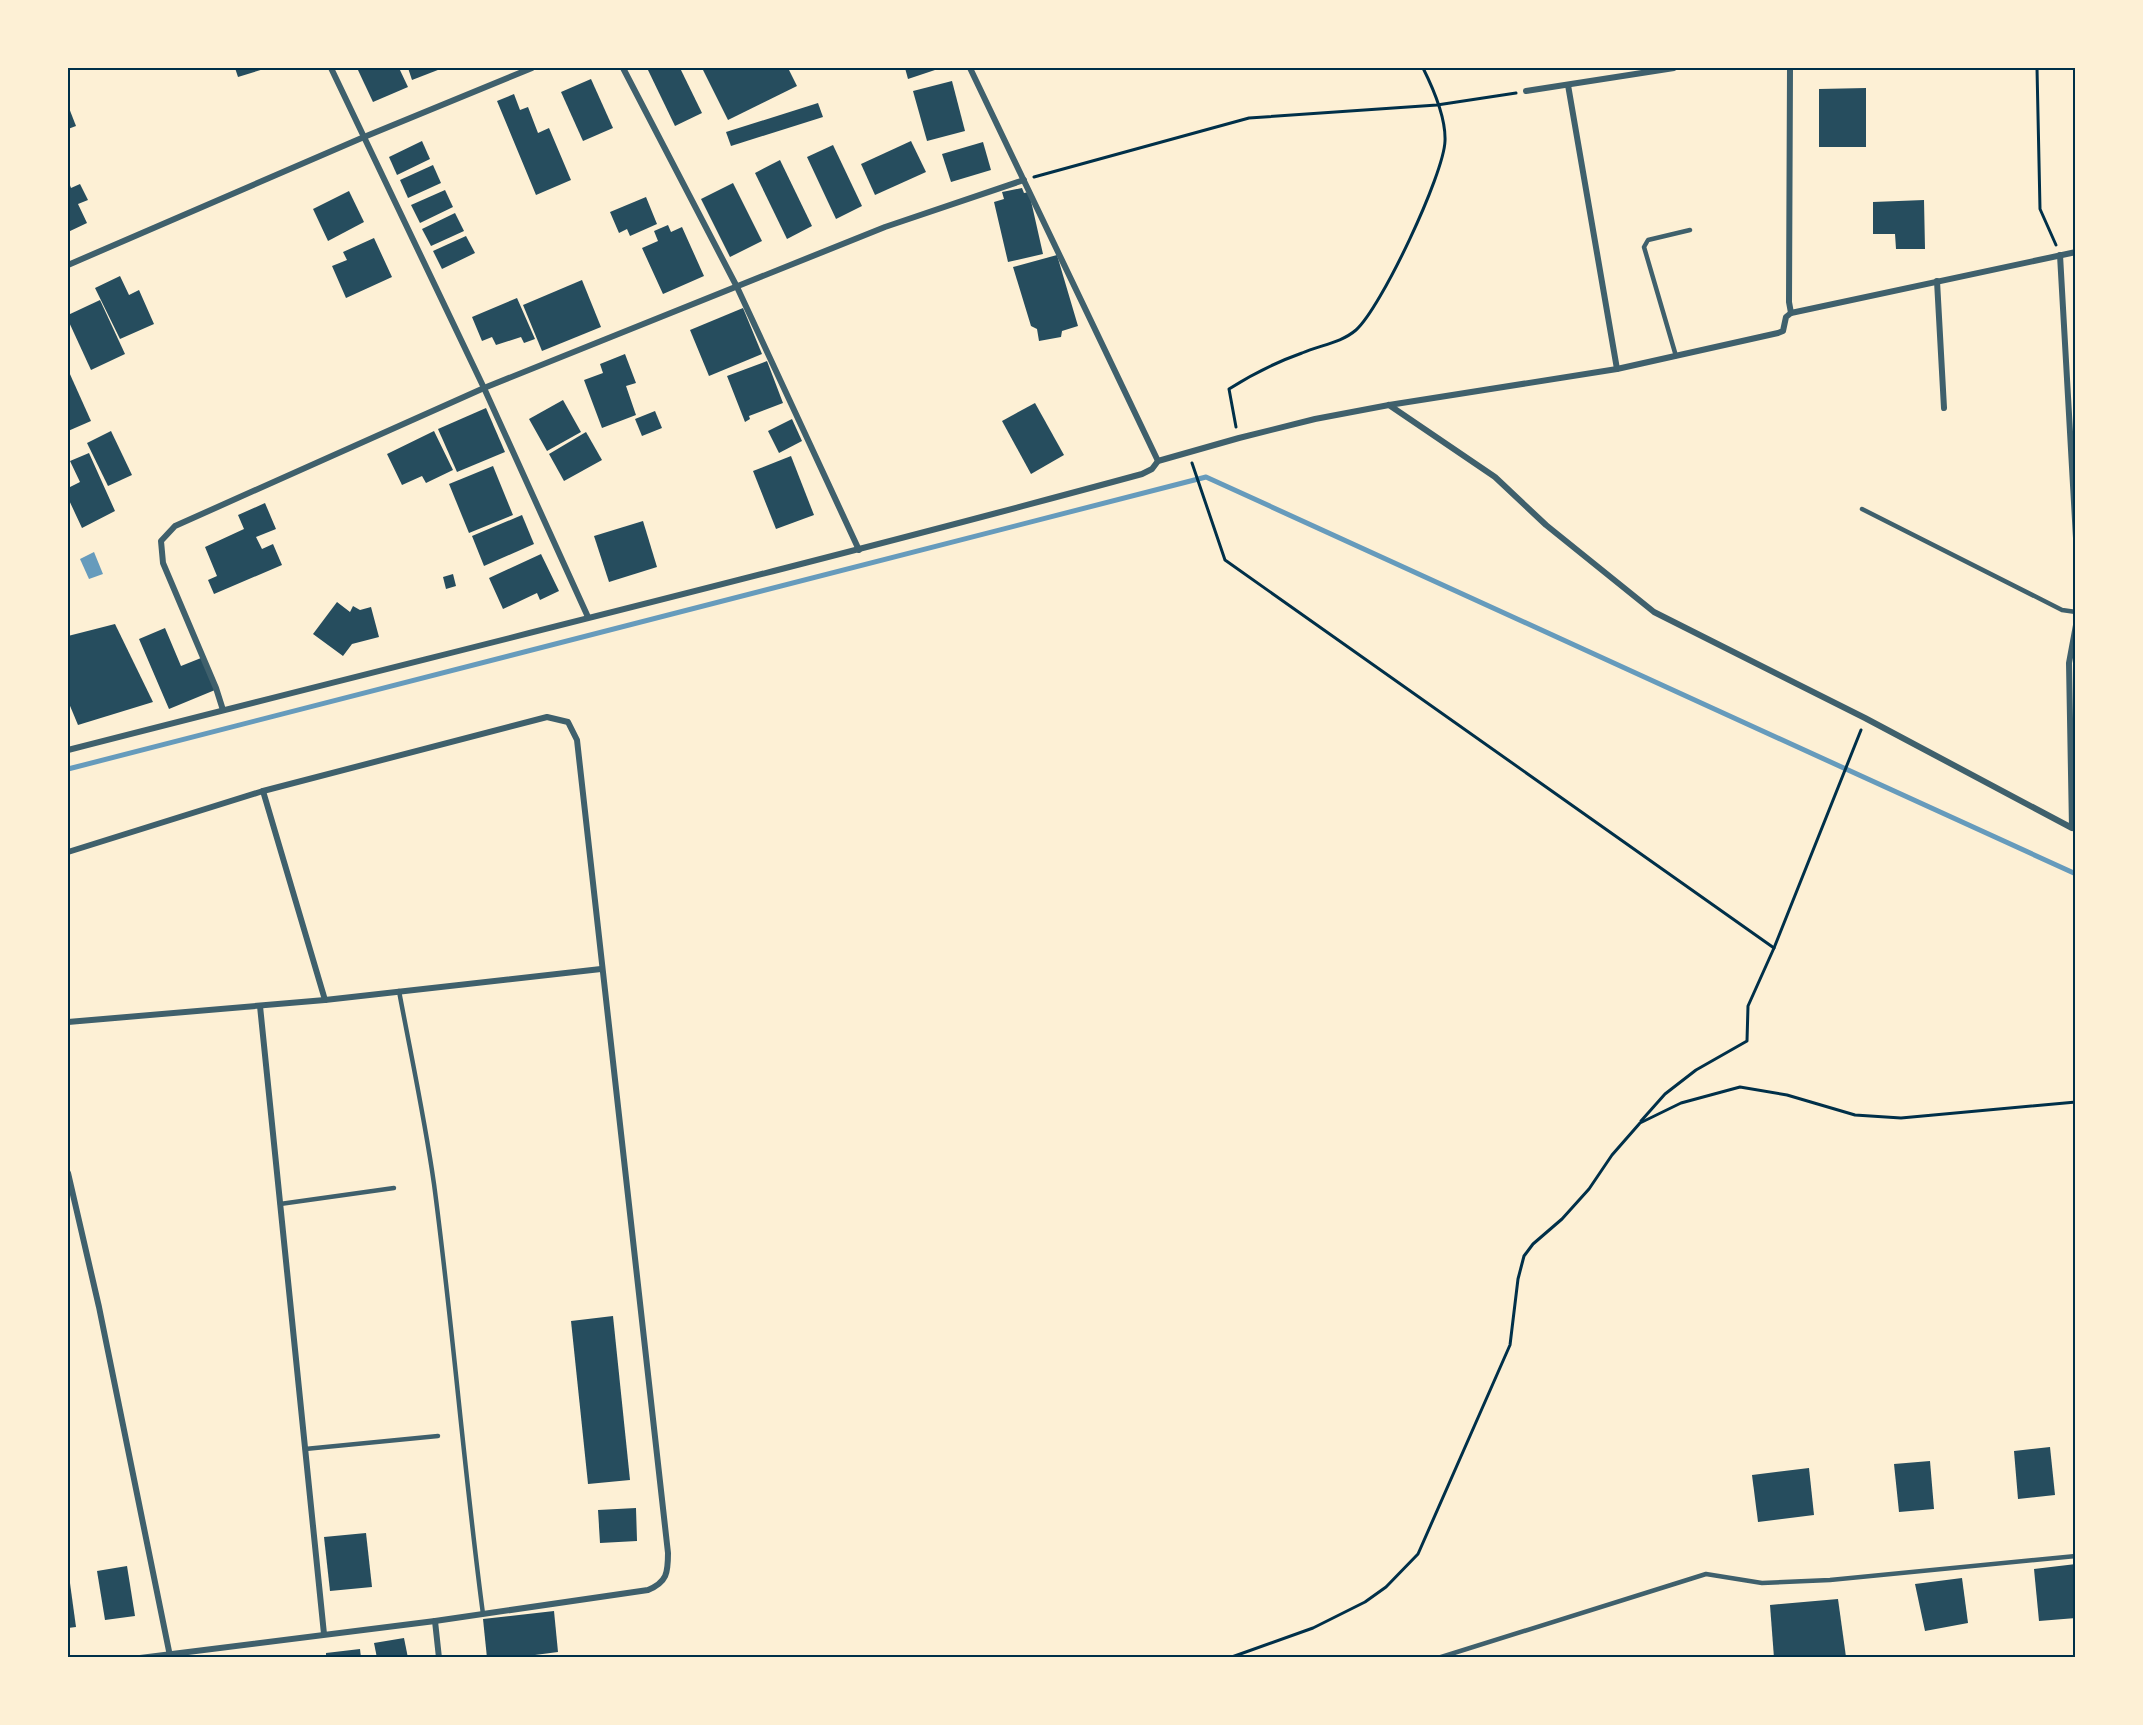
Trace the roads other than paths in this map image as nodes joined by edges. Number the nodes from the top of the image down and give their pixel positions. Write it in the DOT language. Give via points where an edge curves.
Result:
graph roads {
  1 [pos="331,68"];
  2 [pos="532,68"];
  3 [pos="623,68"];
  4 [pos="970,68"];
  5 [pos="1674,68"];
  6 [pos="1790,68"];
  7 [pos="1568,85"];
  8 [pos="1526,92"];
  9 [pos="364,137"];
  10 [pos="1024,180"];
  11 [pos="1690,231"];
  12 [pos="2076,252"];
  13 [pos="2060,255"];
  14 [pos="68,265"];
  15 [pos="1937,281"];
  16 [pos="737,287"];
  17 [pos="1791,313"];
  18 [pos="1676,356"];
  19 [pos="1617,369"];
  20 [pos="484,388"];
  21 [pos="1389,405"];
  22 [pos="1944,408"];
  23 [pos="1158,461"];
  24 [pos="1862,509"];
  25 [pos="2076,538"];
  26 [pos="858,550"];
  27 [pos="2076,612"];
  28 [pos="588,617"];
  29 [pos="2076,625"];
  30 [pos="223,710"];
  31 [pos="68,750"];
  32 [pos="263,791"];
  33 [pos="68,852"];
  34 [pos="601,969"];
  35 [pos="399,991"];
  36 [pos="325,1000"];
  37 [pos="260,1006"];
  38 [pos="68,1022"];
  39 [pos="68,1173"];
  40 [pos="394,1188"];
  41 [pos="280,1204"];
  42 [pos="438,1436"];
  43 [pos="305,1449"];
  44 [pos="2076,1556"];
  45 [pos="483,1614"];
  46 [pos="435,1621"];
  47 [pos="324,1634"];
  48 [pos="170,1656"];
  49 [pos="140,1658"];
  50 [pos="439,1658"];
  51 [pos="1438,1658"];
  1 -- 9 [label="street"];
  2 -- 9 [label="street"];
  3 -- 16 [label="street"];
  4 -- 10 [label="street"];
  5 -- 7 [label="street"];
  6 -- 17 [label="street"];
  7 -- 8 [label="street"];
  7 -- 19 [label="street"];
  9 -- 14 [label="street"];
  9 -- 20 [label="street"];
  10 -- 16 [label="street" via="885,227"];
  10 -- 23 [label="street"];
  11 -- 18 [label="lane" via="1648,240 1644,247"];
  12 -- 13 [label="street"];
  13 -- 15 [label="street"];
  13 -- 25 [label="street"];
  15 -- 17 [label="street"];
  15 -- 22 [label="street"];
  16 -- 20 [label="street"];
  16 -- 26 [label="street"];
  17 -- 18 [label="street" via="1778,333"];
  18 -- 19 [label="street"];
  19 -- 21 [label="street"];
  20 -- 28 [label="street"];
  20 -- 30 [label="street" via="175,526 161,541 163,563"];
  21 -- 23 [label="street" via="1239,438"];
  21 -- 29 [label="street" via="1495,477 1546,525 1654,612 2073,828 2069,663"];
  23 -- 26 [label="street" via="1142,474"];
  24 -- 27 [label="lane" via="2062,610"];
  26 -- 28 [label="street"];
  28 -- 30 [label="street"];
  30 -- 31 [label="street"];
  32 -- 33 [label="street"];
  32 -- 34 [label="street" via="547,717 568,722 577,740"];
  32 -- 36 [label="street"];
  34 -- 35 [label="street"];
  34 -- 45 [label="street" via="668,1570 660,1584 648,1590"];
  35 -- 36 [label="street"];
  35 -- 45 [label="lane" via="433,1182"];
  36 -- 37 [label="street"];
  37 -- 38 [label="street"];
  37 -- 41 [label="street"];
  39 -- 48 [label="street"];
  40 -- 41 [label="lane"];
  41 -- 43 [label="street"];
  42 -- 43 [label="lane"];
  43 -- 47 [label="street"];
  44 -- 51 [label="lane" via="1830,1580 1762,1583 1706,1574"];
  45 -- 46 [label="street"];
  46 -- 47 [label="street"];
  46 -- 50 [label="street"];
  47 -- 48 [label="street"];
  48 -- 49 [label="street"];
}
